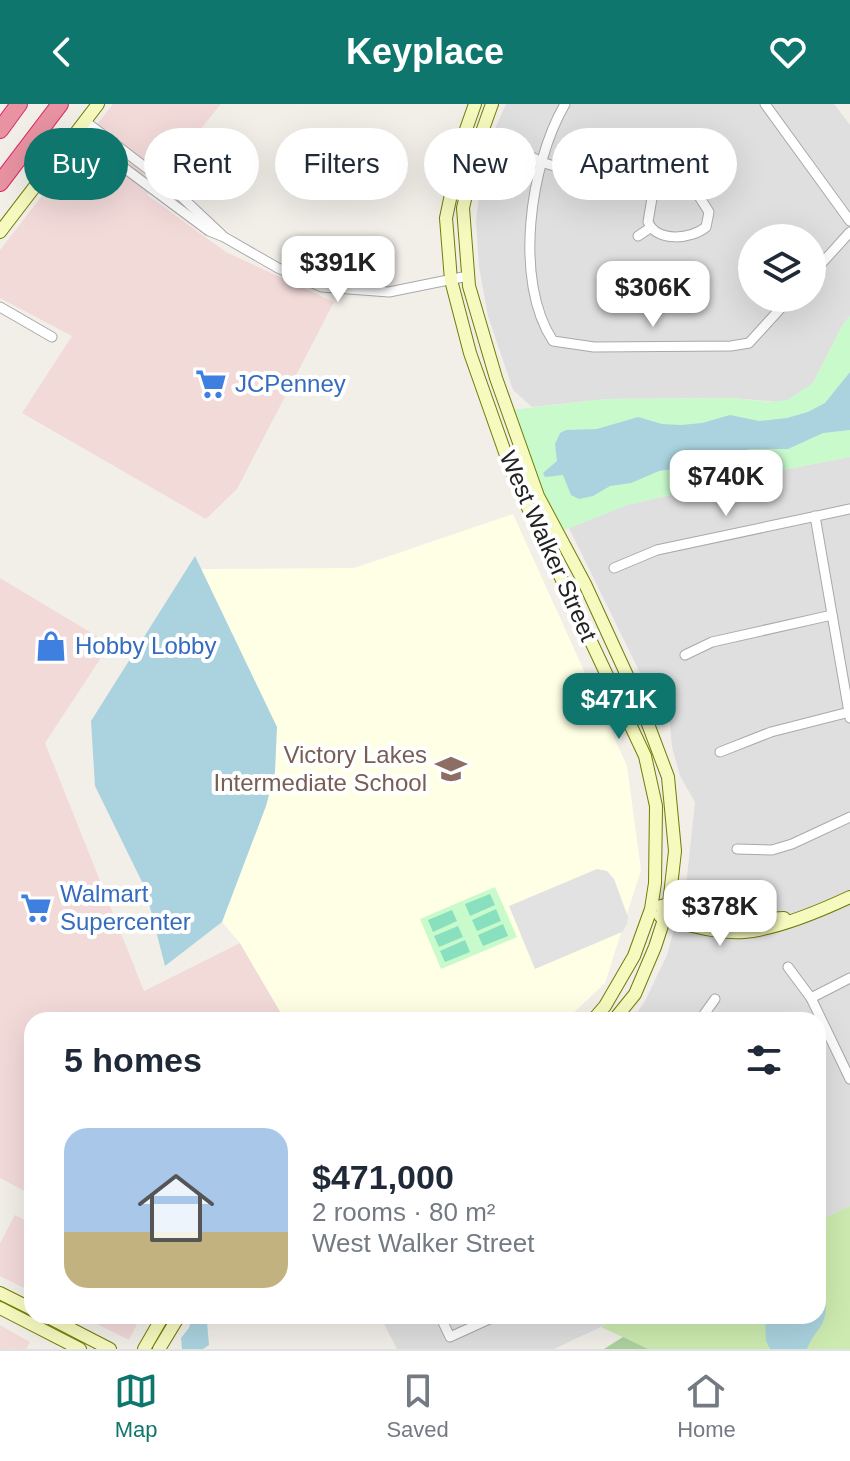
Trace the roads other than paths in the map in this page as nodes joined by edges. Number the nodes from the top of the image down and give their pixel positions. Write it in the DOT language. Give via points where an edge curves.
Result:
graph roads {
  1 [pos="19,104"];
  2 [pos="60,104"];
  3 [pos="98,104"];
  4 [pos="475,104"];
  5 [pos="492,104"];
  6 [pos="565,104"];
  7 [pos="765,104"];
  8 [pos="85,121"];
  9 [pos="79,128"];
  10 [pos="467,128"];
  11 [pos="483,128"];
  12 [pos="0,130"];
  13 [pos="536,159"];
  14 [pos="539,161"];
  15 [pos="552,165"];
  16 [pos="128,171"];
  17 [pos="0,183"];
  18 [pos="24,200"];
  19 [pos="450,200"];
  20 [pos="465,200"];
  21 [pos="651,200"];
  22 [pos="704,200"];
  23 [pos="850,221"];
  24 [pos="650,228"];
  25 [pos="0,232"];
  26 [pos="850,232"];
  27 [pos="638,236"];
  28 [pos="224,237"];
  29 [pos="826,259"];
  30 [pos="468,276"];
  31 [pos="451,280"];
  32 [pos="0,307"];
  33 [pos="777,312"];
  34 [pos="52,337"];
  35 [pos="850,509"];
  36 [pos="815,516"];
  37 [pos="614,568"];
  38 [pos="832,615"];
  39 [pos="685,655"];
  40 [pos="850,715"];
  41 [pos="720,752"];
  42 [pos="850,817"];
  43 [pos="737,849"];
  44 [pos="850,897"];
  45 [pos="669,904"];
  46 [pos="651,909"];
  47 [pos="796,918"];
  48 [pos="664,919"];
  49 [pos="788,967"];
  50 [pos="850,978"];
  51 [pos="811,998"];
  52 [pos="715,999"];
  53 [pos="600,1012"];
  54 [pos="620,1012"];
  55 [pos="706,1012"];
  56 [pos="818,1012"];
  57 [pos="826,1029"];
  58 [pos="850,1079"];
  59 [pos="0,1293"];
  60 [pos="24,1305"];
  61 [pos="0,1308"];
  62 [pos="24,1320"];
  63 [pos="31,1324"];
  64 [pos="62,1324"];
  65 [pos="158,1324"];
  66 [pos="174,1324"];
  67 [pos="444,1324"];
  68 [pos="478,1324"];
  69 [pos="80,1349"];
  70 [pos="110,1349"];
  71 [pos="144,1349"];
  72 [pos="159,1349"];
  1 -- 12 [label="highway"];
  2 -- 17 [label="highway"];
  3 -- 8 [label="street"];
  4 -- 10 [label="street, West Walker Street"];
  5 -- 11 [label="street, West Walker Street"];
  6 -- 14 [label="street"];
  7 -- 23 [label="street"];
  8 -- 9 [label="street"];
  8 -- 28 [label="street" via="171,187"];
  13 -- 14 [label="street"];
  14 -- 15 [label="street"];
  14 -- 33 [label="street" via="530,250 538,305 553,341 594,347 731,346 749,343"];
  16 -- 28 [label="street"];
  18 -- 25 [label="street"];
  19 -- 31 [label="street, West Walker Street" via="446,218"];
  20 -- 30 [label="street, West Walker Street"];
  21 -- 24 [label="street"];
  22 -- 24 [label="street" via="709,220 692,235 660,235"];
  24 -- 27 [label="street"];
  26 -- 29 [label="street"];
  28 -- 31 [label="street" via="322,287 389,292"];
  30 -- 31 [label="street"];
  30 -- 45 [label="street, West Walker Street" via="496,378 538,496 585,584 668,777 675,851"];
  31 -- 46 [label="street, West Walker Street" via="470,353 525,503 645,756 656,806"];
  32 -- 34 [label="street"];
  35 -- 36 [label="street"];
  36 -- 37 [label="street" via="657,550"];
  36 -- 38 [label="street"];
  38 -- 39 [label="street" via="712,642"];
  38 -- 40 [label="street"];
  40 -- 41 [label="street" via="771,732"];
  42 -- 43 [label="street" via="772,850"];
  44 -- 47 [label="street"];
  45 -- 46 [label="street"];
  45 -- 47 [label="street" via="752,920"];
  45 -- 48 [label="street, West Walker Street"];
  46 -- 48 [label="street"];
  46 -- 53 [label="street, West Walker Street" via="634,956"];
  47 -- 48 [label="street" via="741,932"];
  48 -- 54 [label="street, West Walker Street" via="635,994"];
  49 -- 51 [label="street"];
  50 -- 51 [label="street"];
  51 -- 56 [label="street"];
  52 -- 55 [label="street"];
  57 -- 58 [label="street"];
  59 -- 60 [label="street"];
  61 -- 62 [label="street"];
  63 -- 69 [label="street"];
  64 -- 70 [label="street"];
  65 -- 71 [label="street"];
  66 -- 72 [label="street"];
  67 -- 68 [label="street" via="450,1337"];
}
